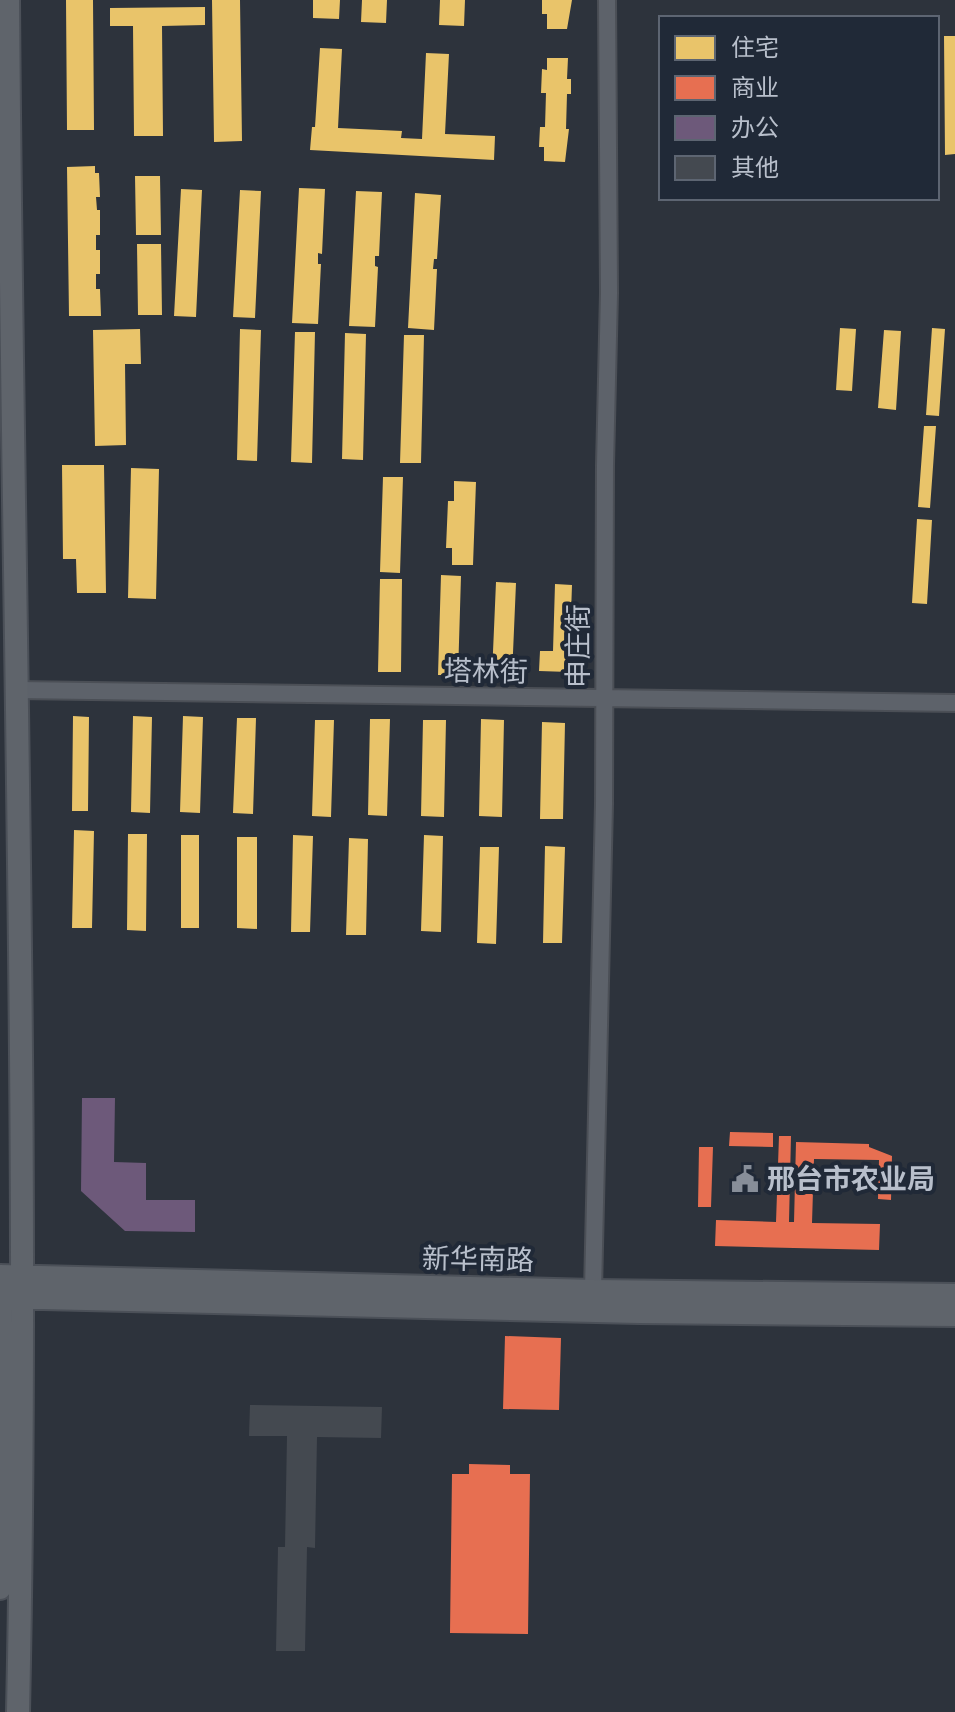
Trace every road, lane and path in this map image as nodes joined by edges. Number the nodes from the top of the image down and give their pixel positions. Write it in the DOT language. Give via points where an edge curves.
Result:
graph roads {
  1 [pos="8,0"];
  2 [pos="607,0"];
  3 [pos="17,690"];
  4 [pos="604,699"];
  5 [pos="955,703"];
  6 [pos="7,1288"];
  7 [pos="593,1291"];
  8 [pos="955,1295"];
  9 [pos="955,1315"];
  10 [pos="0,1588"];
  11 [pos="18,1712"];
  1 -- 3 [label="main road"];
  2 -- 4 [label="street, 申庄街"];
  3 -- 4 [label="street, 塔林街"];
  3 -- 6 [label="main road"];
  4 -- 5 [label="street, 塔林街"];
  4 -- 7 [label="street, 申庄街"];
  6 -- 7 [label="main road, 新华南路"];
  6 -- 9 [label="main road, 新华南路" via="639,1312"];
  6 -- 10 [label="main road"];
  6 -- 11 [label="main road" via="21,1570"];
  7 -- 8 [label="main road, 新华南路"];
}
